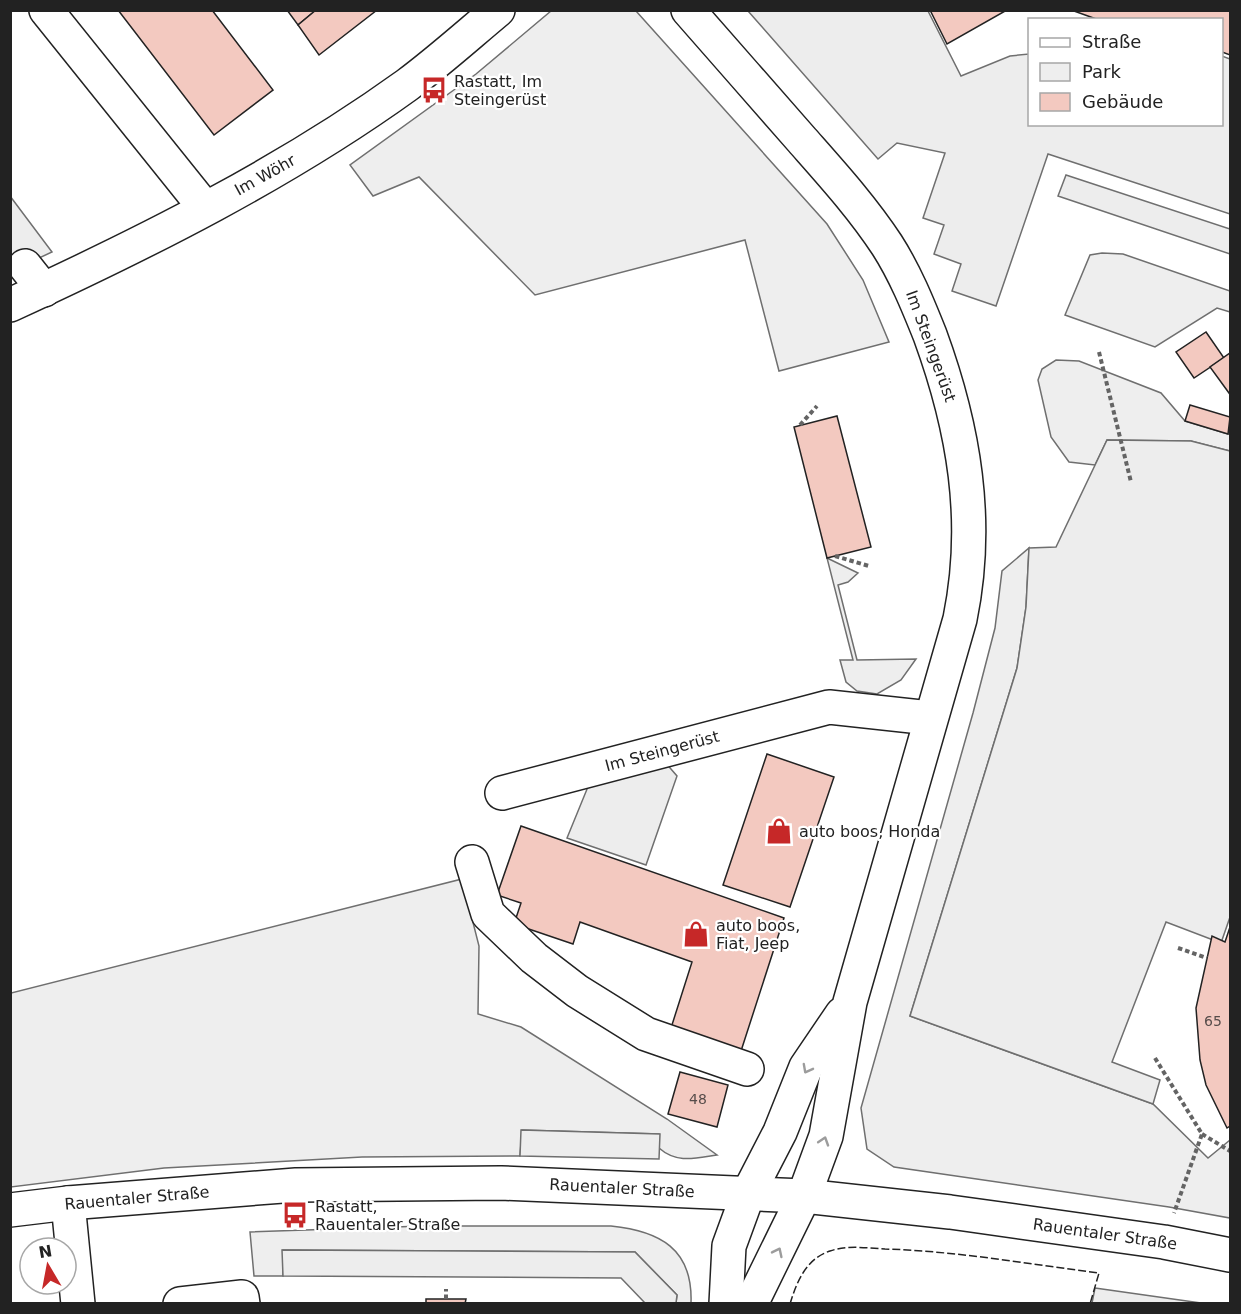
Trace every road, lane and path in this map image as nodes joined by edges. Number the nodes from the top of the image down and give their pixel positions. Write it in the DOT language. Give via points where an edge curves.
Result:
graph roads {
  1 [pos="46,10"];
  2 [pos="688,10"];
  3 [pos="492,12"];
  4 [pos="205,208"];
  5 [pos="10,305"];
  6 [pos="1099,352"];
  7 [pos="817,406"];
  8 [pos="800,425"];
  9 [pos="1131,482"];
  10 [pos="835,556"];
  11 [pos="869,566"];
  12 [pos="930,718"];
  13 [pos="502,793"];
  14 [pos="472,862"];
  15 [pos="1178,948"];
  16 [pos="1207,958"];
  17 [pos="850,1002"];
  18 [pos="1155,1058"];
  19 [pos="747,1069"];
  20 [pos="1202,1134"];
  21 [pos="1230,1151"];
  22 [pos="747,1194"];
  23 [pos="804,1196"];
  24 [pos="68,1203"];
  25 [pos="10,1210"];
  26 [pos="1164,1242"];
  27 [pos="1230,1255"];
  28 [pos="446,1289"];
  29 [pos="446,1299"];
  30 [pos="78,1304"];
  31 [pos="180,1304"];
  32 [pos="243,1304"];
  33 [pos="726,1304"];
  34 [pos="751,1304"];
  1 -- 4 [label="street"];
  2 -- 12 [label="street, Im Steingerüst" via="860,206 917,303 944,373 968,484 969,569 960,619"];
  3 -- 4 [label="street, Im Wöhr" via="398,91 305,152"];
  4 -- 5 [label="street, Im Wöhr" via="104,261 34,278"];
  6 -- 9 [label="path"];
  7 -- 8 [label="path"];
  10 -- 11 [label="path"];
  12 -- 13 [label="street, Im Steingerüst" via="829,707"];
  12 -- 17 [label="street, Im Steingerüst"];
  14 -- 19 [label="street" via="488,914 534,958 646,1034"];
  15 -- 16 [label="path"];
  17 -- 22 [label="street, Im Steingerüst, one-way" via="807,1067 780,1132"];
  23 -- 17 [label="street, Im Steingerüst, one-way" via="826,1136"];
  18 -- 20 [label="path"];
  20 -- 21 [label="path"];
  20 -- 26 [label="path"];
  22 -- 23 [label="street, Rauentaler Straße"];
  22 -- 24 [label="street, Rauentaler Straße" via="441,1183 296,1185"];
  22 -- 33 [label="street, Im Steingerüst" via="729,1246"];
  23 -- 26 [label="street, Rauentaler Straße"];
  34 -- 23 [label="street, Im Steingerüst, one-way"];
  24 -- 25 [label="street, Rauentaler Straße"];
  24 -- 30 [label="street"];
  26 -- 27 [label="street, Rauentaler Straße"];
  28 -- 29 [label="path"];
  31 -- 32 [label="street" via="242,1297"];
}
